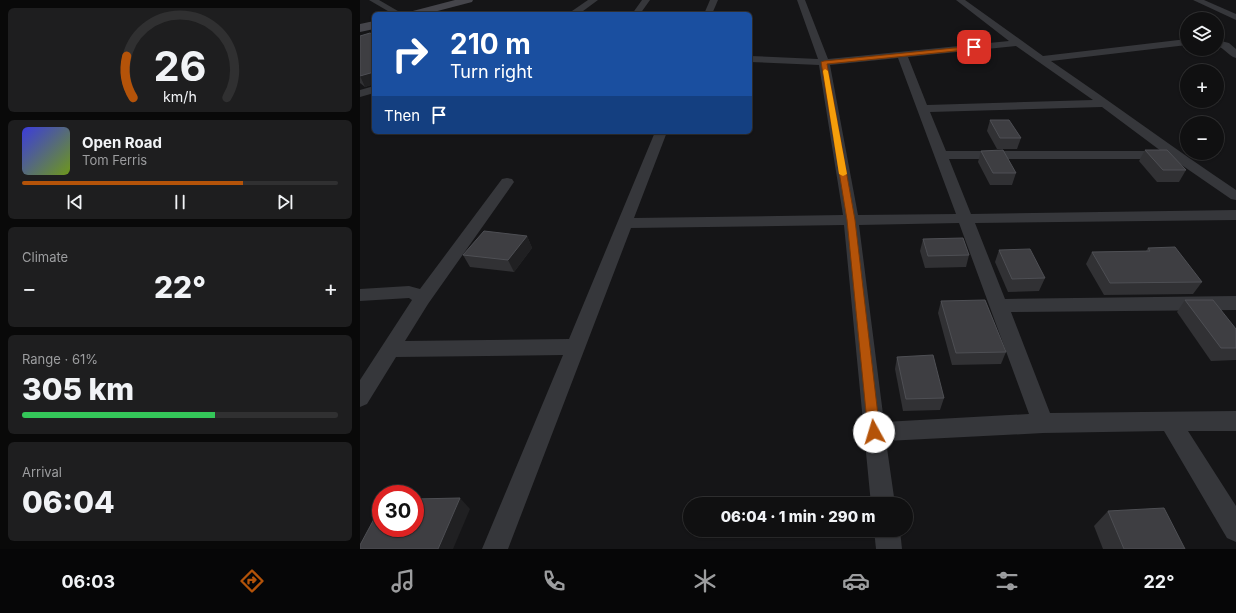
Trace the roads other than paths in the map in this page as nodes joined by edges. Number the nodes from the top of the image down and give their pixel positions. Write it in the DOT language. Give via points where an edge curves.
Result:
graph roads {
  1 [pos="468,0"];
  2 [pos="594,0"];
  3 [pos="646,0"];
  4 [pos="714,0"];
  5 [pos="800,0"];
  6 [pos="960,0"];
  7 [pos="1217,0"];
  8 [pos="371,1"];
  9 [pos="1198,1"];
  10 [pos="395,12"];
  11 [pos="421,12"];
  12 [pos="576,12"];
  13 [pos="637,12"];
  14 [pos="709,12"];
  15 [pos="1236,17"];
  16 [pos="372,25"];
  17 [pos="360,28"];
  18 [pos="1018,43"];
  19 [pos="1180,43"];
  20 [pos="1224,45"];
  21 [pos="1236,54"];
  22 [pos="902,55"];
  23 [pos="752,59"];
  24 [pos="1041,59"];
  25 [pos="824,62"];
  26 [pos="372,90"];
  27 [pos="360,94"];
  28 [pos="1106,103"];
  29 [pos="923,109"];
  30 [pos="660,134"];
  31 [pos="940,155"];
  32 [pos="1175,155"];
  33 [pos="507,182"];
  34 [pos="1236,196"];
  35 [pos="1236,215"];
  36 [pos="965,218"];
  37 [pos="851,220"];
  38 [pos="625,223"];
  39 [pos="360,294"];
  40 [pos="422,299"];
  41 [pos="1236,303"];
  42 [pos="1000,306"];
  43 [pos="576,347"];
  44 [pos="390,349"];
  45 [pos="360,398"];
  46 [pos="1236,421"];
  47 [pos="1043,423"];
  48 [pos="1171,423"];
  49 [pos="874,432"];
  50 [pos="882,497"];
  51 [pos="1236,528"];
  52 [pos="888,537"];
  53 [pos="495,549"];
  54 [pos="889,549"];
  1 -- 11 [label="street"];
  2 -- 12 [label="street"];
  3 -- 13 [label="street"];
  4 -- 14 [label="street"];
  5 -- 25 [label="street"];
  6 -- 18 [label="street"];
  7 -- 9 [label="street"];
  8 -- 10 [label="street"];
  9 -- 15 [label="street"];
  16 -- 17 [label="street"];
  18 -- 22 [label="street"];
  18 -- 24 [label="street"];
  19 -- 24 [label="street"];
  20 -- 21 [label="street"];
  22 -- 25 [label="street"];
  22 -- 29 [label="street"];
  23 -- 25 [label="street"];
  24 -- 28 [label="street"];
  25 -- 37 [label="street"];
  26 -- 27 [label="street"];
  28 -- 29 [label="street"];
  28 -- 32 [label="street"];
  29 -- 31 [label="street"];
  30 -- 38 [label="street"];
  31 -- 32 [label="street"];
  31 -- 36 [label="street"];
  32 -- 34 [label="street"];
  33 -- 40 [label="street"];
  35 -- 36 [label="street"];
  36 -- 37 [label="street"];
  36 -- 42 [label="street"];
  37 -- 38 [label="street"];
  37 -- 49 [label="street"];
  38 -- 43 [label="street"];
  39 -- 40 [label="street" via="409,292"];
  40 -- 44 [label="street"];
  41 -- 42 [label="street"];
  42 -- 47 [label="street"];
  43 -- 44 [label="street"];
  43 -- 53 [label="street"];
  44 -- 45 [label="street"];
  46 -- 48 [label="street"];
  47 -- 48 [label="street"];
  47 -- 49 [label="street"];
  48 -- 51 [label="street"];
  49 -- 50 [label="street"];
  52 -- 54 [label="street"];
}
